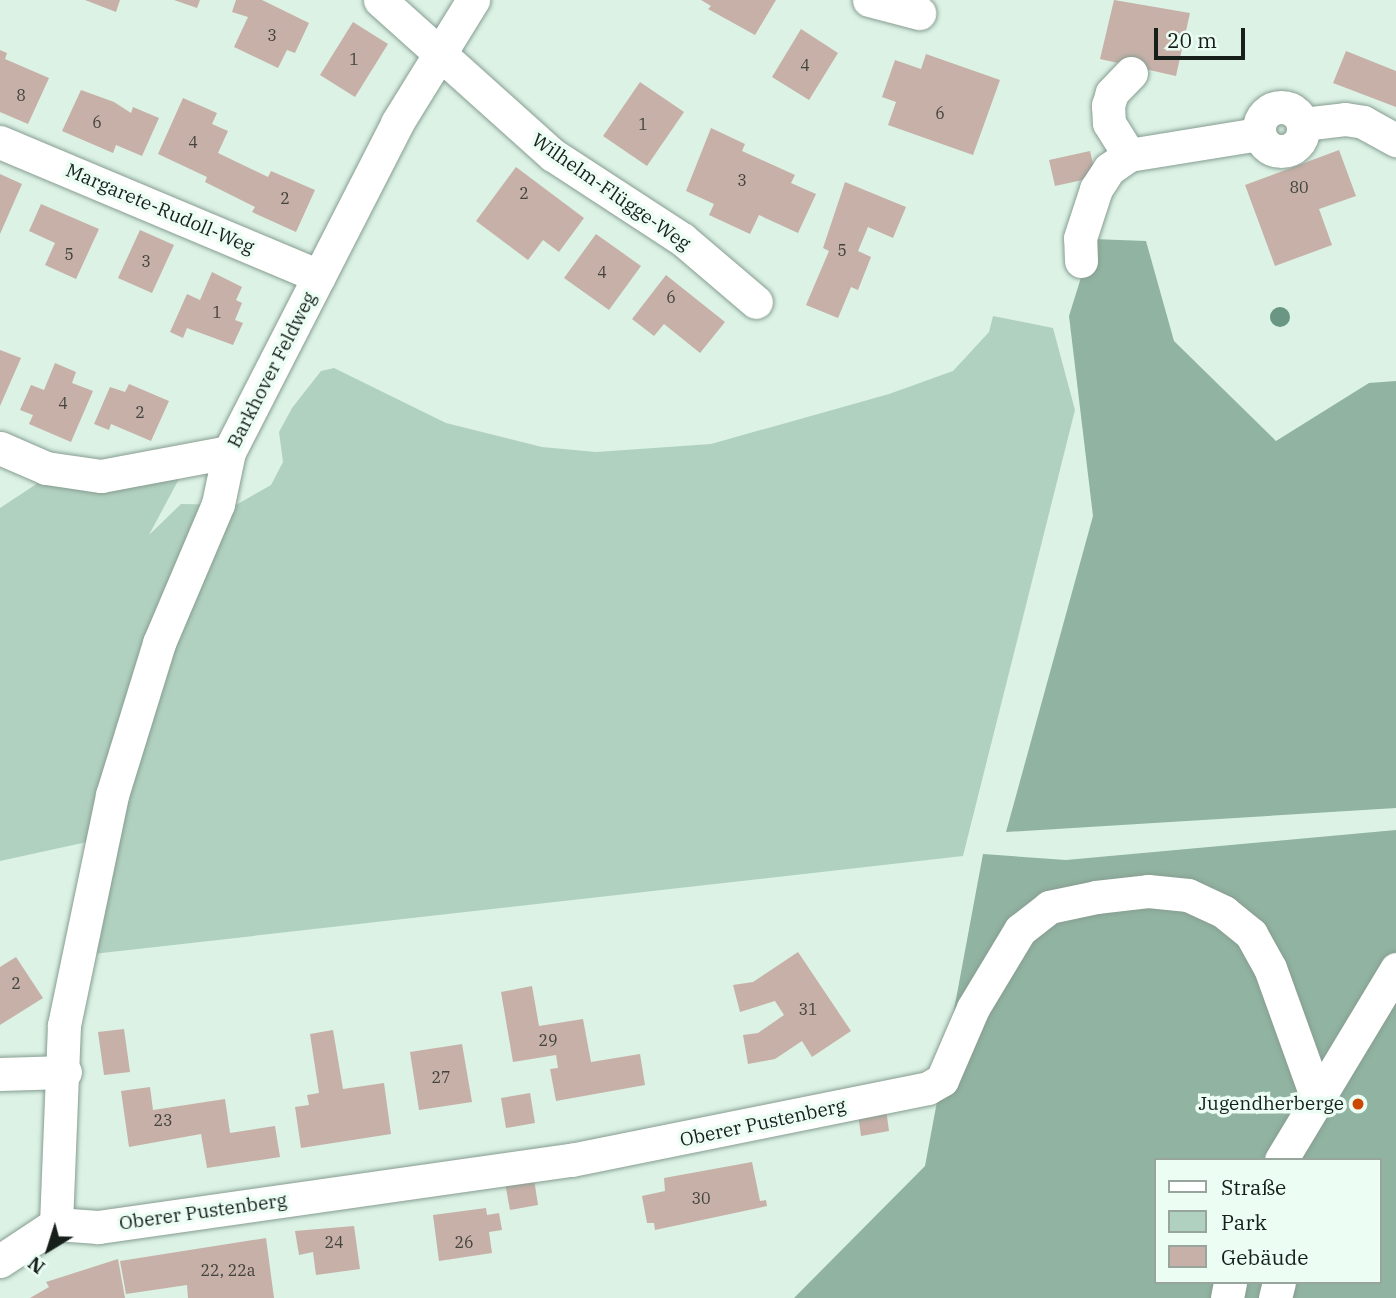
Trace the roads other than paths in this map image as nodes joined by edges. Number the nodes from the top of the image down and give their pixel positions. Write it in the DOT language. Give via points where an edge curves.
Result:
graph roads {
  1 [pos="380,0"];
  2 [pos="473,0"];
  3 [pos="869,0"];
  4 [pos="919,12"];
  5 [pos="438,51"];
  6 [pos="1131,73"];
  7 [pos="1396,141"];
  8 [pos="0,142"];
  9 [pos="1129,155"];
  10 [pos="1081,261"];
  11 [pos="319,276"];
  12 [pos="756,302"];
  13 [pos="0,448"];
  14 [pos="229,452"];
  15 [pos="1396,969"];
  16 [pos="65,1072"];
  17 [pos="0,1074"];
  18 [pos="1316,1096"];
  19 [pos="1282,1158"];
  20 [pos="56,1224"];
  21 [pos="0,1261"];
  1 -- 5 [label="street, Wilhelm-Flügge-Weg"];
  2 -- 5 [label="street, Barkhover Feldweg"];
  3 -- 4 [label="street"];
  5 -- 11 [label="street, Barkhover Feldweg"];
  5 -- 12 [label="street, Wilhelm-Flügge-Weg" via="553,155 682,239"];
  6 -- 9 [label="street" via="1108,104 1109,123"];
  7 -- 9 [label="street" via="1363,122 1345,119 1303,124 1296,145 1282,150 1267,146 1259,134"];
  8 -- 11 [label="street, Margarete-Rudoll-Weg"];
  9 -- 10 [label="street" via="1109,169 1096,189 1080,238"];
  11 -- 14 [label="street, Barkhover Feldweg"];
  13 -- 14 [label="street" via="46,468 101,476"];
  14 -- 16 [label="street, Barkhover Feldweg" via="218,504 159,643 112,795 64,1025"];
  15 -- 18 [label="street"];
  16 -- 17 [label="street"];
  16 -- 20 [label="street, Barkhover Feldweg" via="50,1136"];
  18 -- 19 [label="street"];
  18 -- 20 [label="street, Oberer Pustenberg" via="1270,968 1251,934 1224,912 1188,895 1148,891 1049,907 1020,930 978,998 942,1080 928,1088 571,1160 98,1227"];
  20 -- 21 [label="street"];
}
